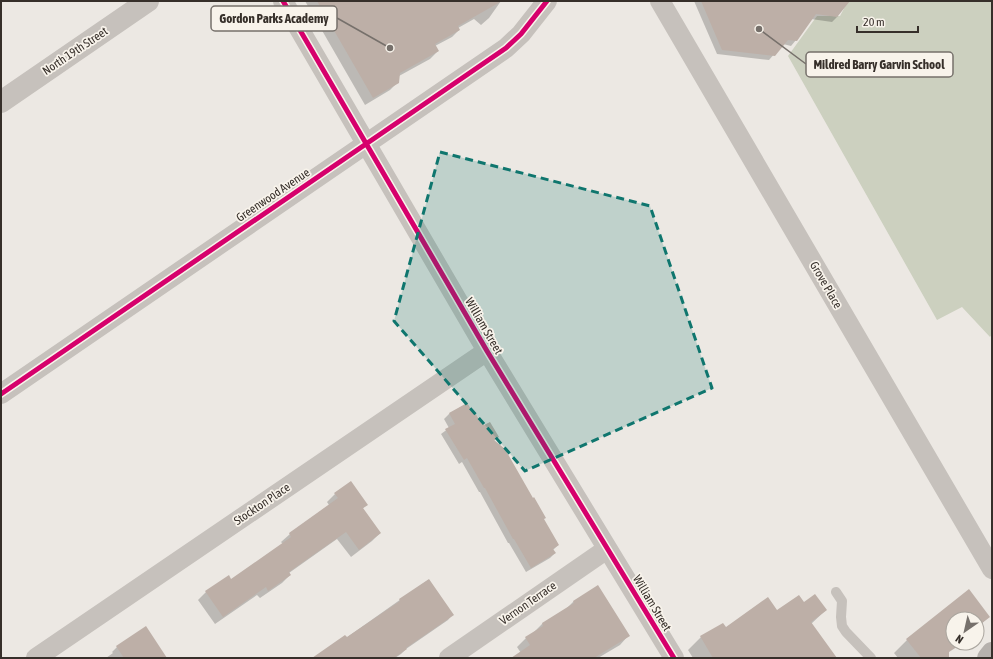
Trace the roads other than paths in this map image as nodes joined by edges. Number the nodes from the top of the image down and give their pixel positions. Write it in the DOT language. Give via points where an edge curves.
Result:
graph roads {
  1 [pos="148,1"];
  2 [pos="283,1"];
  3 [pos="547,1"];
  4 [pos="660,1"];
  5 [pos="1,102"];
  6 [pos="366,144"];
  7 [pos="487,351"];
  8 [pos="1,394"];
  9 [pos="607,549"];
  10 [pos="992,569"];
  11 [pos="836,592"];
  12 [pos="992,653"];
  13 [pos="36,658"];
  14 [pos="449,658"];
  15 [pos="674,658"];
  16 [pos="871,658"];
  17 [pos="988,658"];
  1 -- 5 [label="street, North 19th Street"];
  2 -- 6 [label="street, William Street"];
  3 -- 6 [label="street, Greenwood Avenue" via="521,34 506,48"];
  4 -- 10 [label="street, Grove Place"];
  6 -- 7 [label="street, William Street"];
  6 -- 8 [label="street, Greenwood Avenue"];
  7 -- 9 [label="street, William Street"];
  7 -- 13 [label="street, Stockton Place"];
  9 -- 14 [label="street, Vernon Terrace"];
  9 -- 15 [label="street, William Street"];
  11 -- 16 [label="lane" via="842,601 842,626"];
  12 -- 17 [label="main road"];
}
